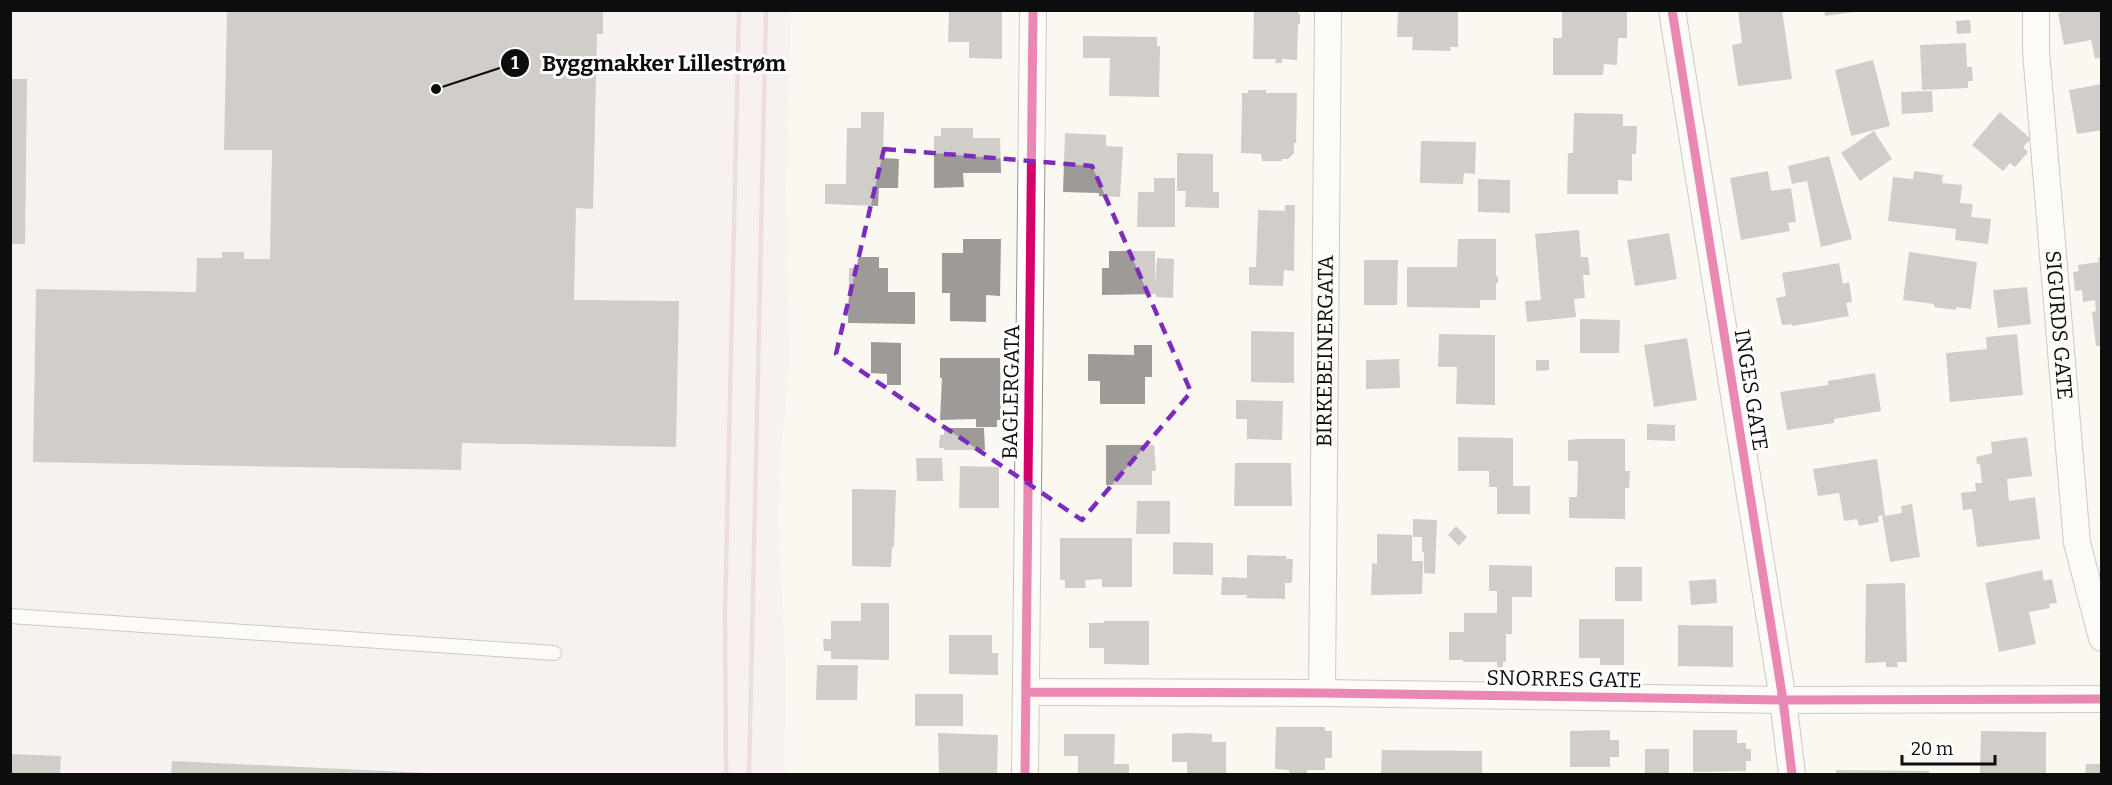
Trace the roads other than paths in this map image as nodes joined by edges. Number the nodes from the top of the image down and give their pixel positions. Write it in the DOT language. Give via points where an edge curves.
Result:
graph roads {
  1 [pos="1034,10"];
  2 [pos="1328,10"];
  3 [pos="1672,10"];
  4 [pos="2036,10"];
  5 [pos="10,616"];
  6 [pos="2102,638"];
  7 [pos="554,653"];
  8 [pos="1026,692"];
  9 [pos="1322,693"];
  10 [pos="2102,699"];
  11 [pos="1783,700"];
  12 [pos="1025,774"];
  13 [pos="1792,774"];
  1 -- 8 [label="street, BAGLERGATA"];
  2 -- 9 [label="street, BIRKEBEINERGATA"];
  3 -- 11 [label="street, INGES GATE"];
  4 -- 6 [label="street, SIGURDS GATE" via="2036,51 2078,543"];
  5 -- 7 [label="lane"];
  8 -- 9 [label="street, SNORRES GATE"];
  8 -- 12 [label="street, BAGLERGATA"];
  9 -- 11 [label="street, SNORRES GATE"];
  10 -- 11 [label="street, SNORRES GATE"];
  11 -- 13 [label="street, INGES GATE"];
}
